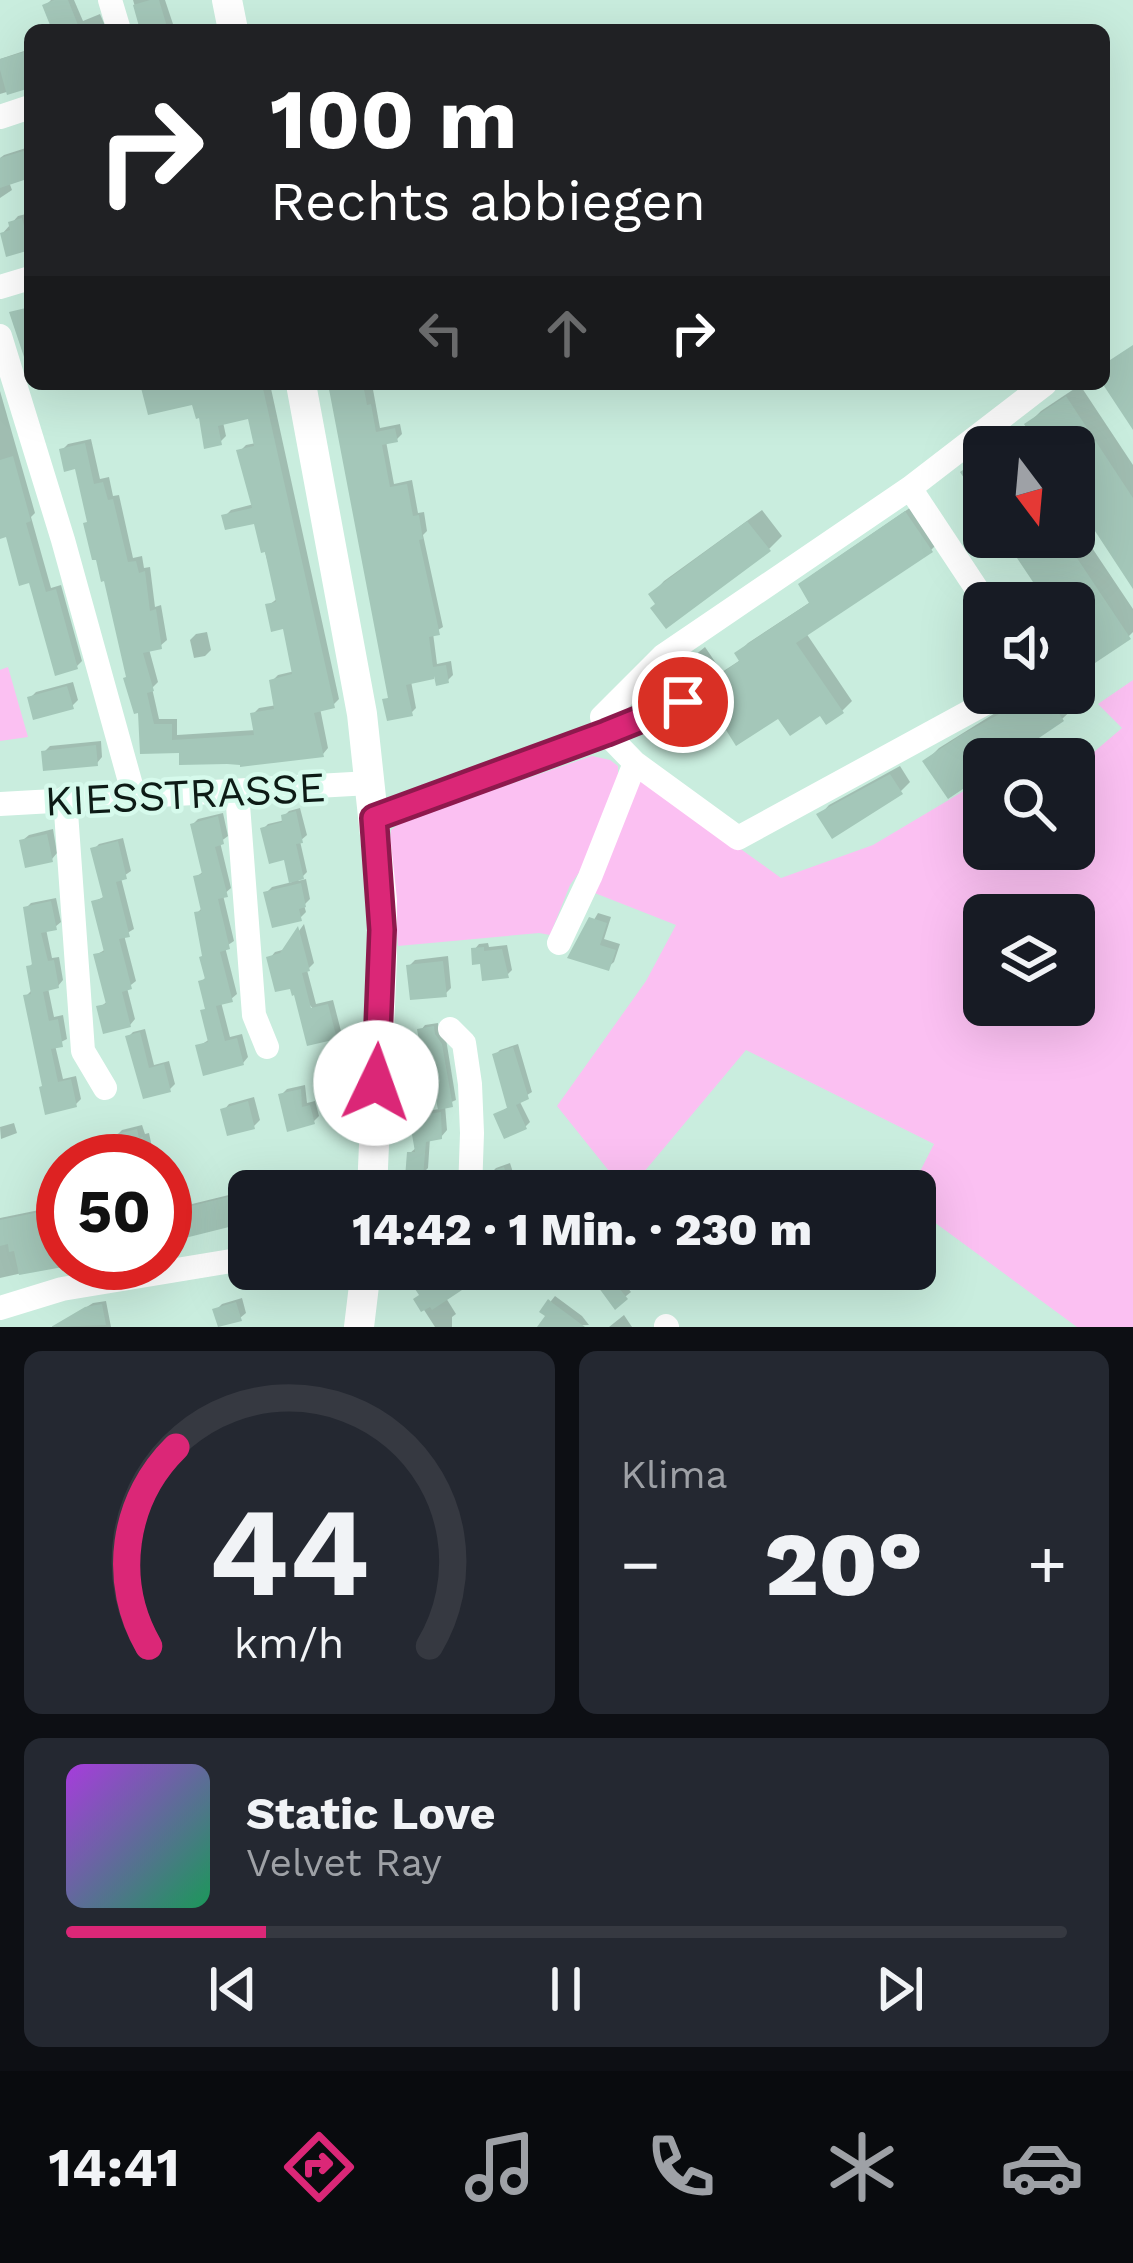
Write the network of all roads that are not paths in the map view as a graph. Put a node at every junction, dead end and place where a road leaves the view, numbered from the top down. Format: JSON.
{"nodes":[{"id":1,"x":0,"y":336,"type":"edge"},
{"id":2,"x":20,"y":369,"type":"edge"},
{"id":3,"x":25,"y":390,"type":"edge"},
{"id":4,"x":302,"y":390,"type":"edge"},
{"id":5,"x":1037,"y":390,"type":"edge"},
{"id":6,"x":910,"y":488,"type":"junction"},
{"id":7,"x":972,"y":582,"type":"edge"},
{"id":8,"x":683,"y":702,"type":"dead end"},
{"id":9,"x":965,"y":714,"type":"edge"},
{"id":10,"x":606,"y":733,"type":"junction"},
{"id":11,"x":635,"y":763,"type":"junction"},
{"id":12,"x":370,"y":783,"type":"junction"},
{"id":13,"x":237,"y":791,"type":"junction"},
{"id":14,"x":134,"y":796,"type":"junction"},
{"id":15,"x":65,"y":798,"type":"junction"},
{"id":16,"x":0,"y":804,"type":"edge"},
{"id":17,"x":374,"y":818,"type":"junction"},
{"id":18,"x":559,"y":943,"type":"dead end"},
{"id":19,"x":450,"y":1029,"type":"dead end"},
{"id":20,"x":267,"y":1048,"type":"dead end"},
{"id":21,"x":105,"y":1088,"type":"dead end"},
{"id":22,"x":372,"y":1170,"type":"edge"},
{"id":23,"x":471,"y":1170,"type":"edge"},
{"id":24,"x":228,"y":1261,"type":"edge"},
{"id":25,"x":363,"y":1290,"type":"edge"},
{"id":26,"x":7,"y":1314,"type":"edge"},
{"id":27,"x":359,"y":1327,"type":"edge"}],
"edges":[{"from":1,"to":2,"type":"street"},
{"from":3,"to":14,"type":"street"},
{"from":4,"to":12,"type":"main road"},
{"from":5,"to":6,"type":"street"},
{"from":6,"to":7,"type":"street"},
{"from":6,"to":10,"type":"street"},
{"from":8,"to":10,"type":"street"},
{"from":9,"to":11,"type":"street"},
{"from":10,"to":11,"type":"street"},
{"from":10,"to":17,"type":"street"},
{"from":11,"to":18,"type":"street"},
{"from":12,"to":13,"type":"street","name":"KIESSTRASSE"},
{"from":12,"to":17,"type":"main road"},
{"from":13,"to":14,"type":"street","name":"KIESSTRASSE"},
{"from":13,"to":20,"type":"street"},
{"from":14,"to":15,"type":"street","name":"KIESSTRASSE"},
{"from":15,"to":16,"type":"street","name":"KIESSTRASSE"},
{"from":15,"to":21,"type":"street"},
{"from":17,"to":22,"type":"main road"},
{"from":19,"to":23,"type":"street"},
{"from":24,"to":26,"type":"street"},
{"from":25,"to":27,"type":"main road"}]}
